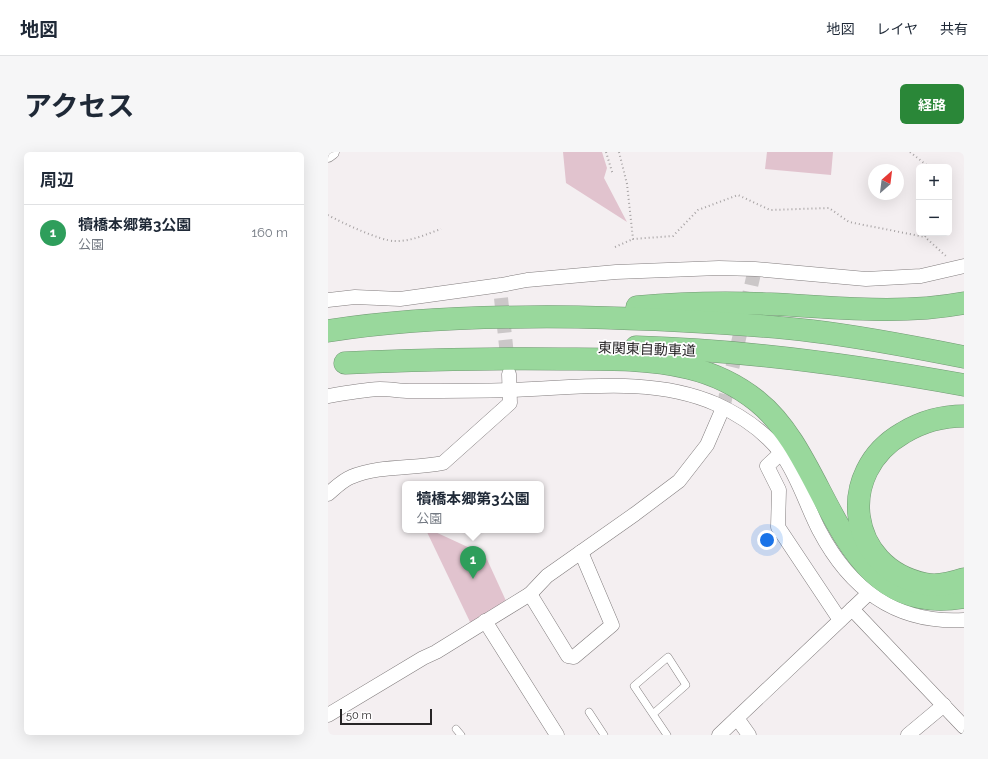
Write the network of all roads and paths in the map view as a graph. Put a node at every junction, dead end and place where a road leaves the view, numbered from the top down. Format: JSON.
{"nodes":[{"id":1,"x":332,"y":152,"type":"edge"},
{"id":2,"x":606,"y":152,"type":"edge"},
{"id":3,"x":619,"y":152,"type":"edge"},
{"id":4,"x":910,"y":152,"type":"edge"},
{"id":5,"x":328,"y":155,"type":"edge"},
{"id":6,"x":925,"y":164,"type":"edge"},
{"id":7,"x":613,"y":175,"type":"dead end"},
{"id":8,"x":328,"y":215,"type":"edge"},
{"id":9,"x":442,"y":229,"type":"dead end"},
{"id":10,"x":925,"y":237,"type":"joint"},
{"id":11,"x":633,"y":239,"type":"junction"},
{"id":12,"x":615,"y":247,"type":"dead end"},
{"id":13,"x":961,"y":267,"type":"edge"},
{"id":14,"x":328,"y":300,"type":"edge"},
{"id":15,"x":964,"y":303,"type":"edge"},
{"id":16,"x":530,"y":317,"type":"junction"},
{"id":17,"x":328,"y":331,"type":"edge"},
{"id":18,"x":964,"y":357,"type":"edge"},
{"id":19,"x":337,"y":365,"type":"edge"},
{"id":20,"x":509,"y":374,"type":"tunnel mouth"},
{"id":21,"x":964,"y":385,"type":"edge"},
{"id":22,"x":509,"y":390,"type":"junction"},
{"id":23,"x":328,"y":396,"type":"edge"},
{"id":24,"x":723,"y":408,"type":"junction"},
{"id":25,"x":964,"y":416,"type":"edge"},
{"id":26,"x":781,"y":454,"type":"junction"},
{"id":27,"x":328,"y":494,"type":"edge"},
{"id":28,"x":581,"y":552,"type":"junction"},
{"id":29,"x":964,"y":579,"type":"edge"},
{"id":30,"x":869,"y":593,"type":"junction"},
{"id":31,"x":530,"y":594,"type":"junction"},
{"id":32,"x":964,"y":597,"type":"edge"},
{"id":33,"x":852,"y":609,"type":"junction"},
{"id":34,"x":840,"y":620,"type":"junction"},
{"id":35,"x":964,"y":620,"type":"edge"},
{"id":36,"x":485,"y":621,"type":"junction"},
{"id":37,"x":944,"y":705,"type":"junction"},
{"id":38,"x":589,"y":712,"type":"dead end"},
{"id":39,"x":653,"y":714,"type":"junction"},
{"id":40,"x":328,"y":715,"type":"edge"},
{"id":41,"x":737,"y":718,"type":"junction"},
{"id":42,"x":964,"y":727,"type":"edge"},
{"id":43,"x":456,"y":729,"type":"dead end"},
{"id":44,"x":461,"y":735,"type":"edge"},
{"id":45,"x":557,"y":735,"type":"edge"},
{"id":46,"x":604,"y":735,"type":"edge"},
{"id":47,"x":667,"y":735,"type":"edge"},
{"id":48,"x":718,"y":735,"type":"edge"},
{"id":49,"x":749,"y":735,"type":"edge"},
{"id":50,"x":908,"y":735,"type":"edge"}],
"edges":[{"from":1,"to":5,"type":"street"},
{"from":2,"to":7,"type":"path"},
{"from":3,"to":11,"type":"path"},
{"from":4,"to":6,"type":"path"},
{"from":8,"to":9,"type":"path"},
{"from":10,"to":11,"type":"path"},
{"from":10,"to":13,"type":"path"},
{"from":11,"to":12,"type":"path"},
{"from":13,"to":14,"type":"street"},
{"from":15,"to":16,"type":"highway"},
{"from":16,"to":17,"type":"highway","name":"東関東自動車道"},
{"from":16,"to":18,"type":"highway","name":"東関東自動車道"},
{"from":19,"to":21,"type":"highway","name":"東関東自動車道"},
{"from":19,"to":32,"type":"highway"},
{"from":20,"to":22,"type":"street"},
{"from":22,"to":23,"type":"street"},
{"from":22,"to":24,"type":"street"},
{"from":22,"to":27,"type":"street"},
{"from":24,"to":26,"type":"street"},
{"from":24,"to":28,"type":"street"},
{"from":25,"to":29,"type":"highway"},
{"from":26,"to":30,"type":"street"},
{"from":26,"to":34,"type":"street"},
{"from":28,"to":31,"type":"street"},
{"from":28,"to":31,"type":"street"},
{"from":30,"to":33,"type":"street"},
{"from":30,"to":35,"type":"street"},
{"from":31,"to":36,"type":"street"},
{"from":33,"to":34,"type":"street"},
{"from":33,"to":37,"type":"street"},
{"from":34,"to":41,"type":"street"},
{"from":36,"to":40,"type":"street"},
{"from":36,"to":45,"type":"street"},
{"from":37,"to":42,"type":"street"},
{"from":37,"to":50,"type":"street"},
{"from":38,"to":46,"type":"lane"},
{"from":39,"to":39,"type":"lane"},
{"from":39,"to":47,"type":"lane"},
{"from":41,"to":48,"type":"street"},
{"from":41,"to":49,"type":"street"},
{"from":43,"to":44,"type":"lane"}]}
